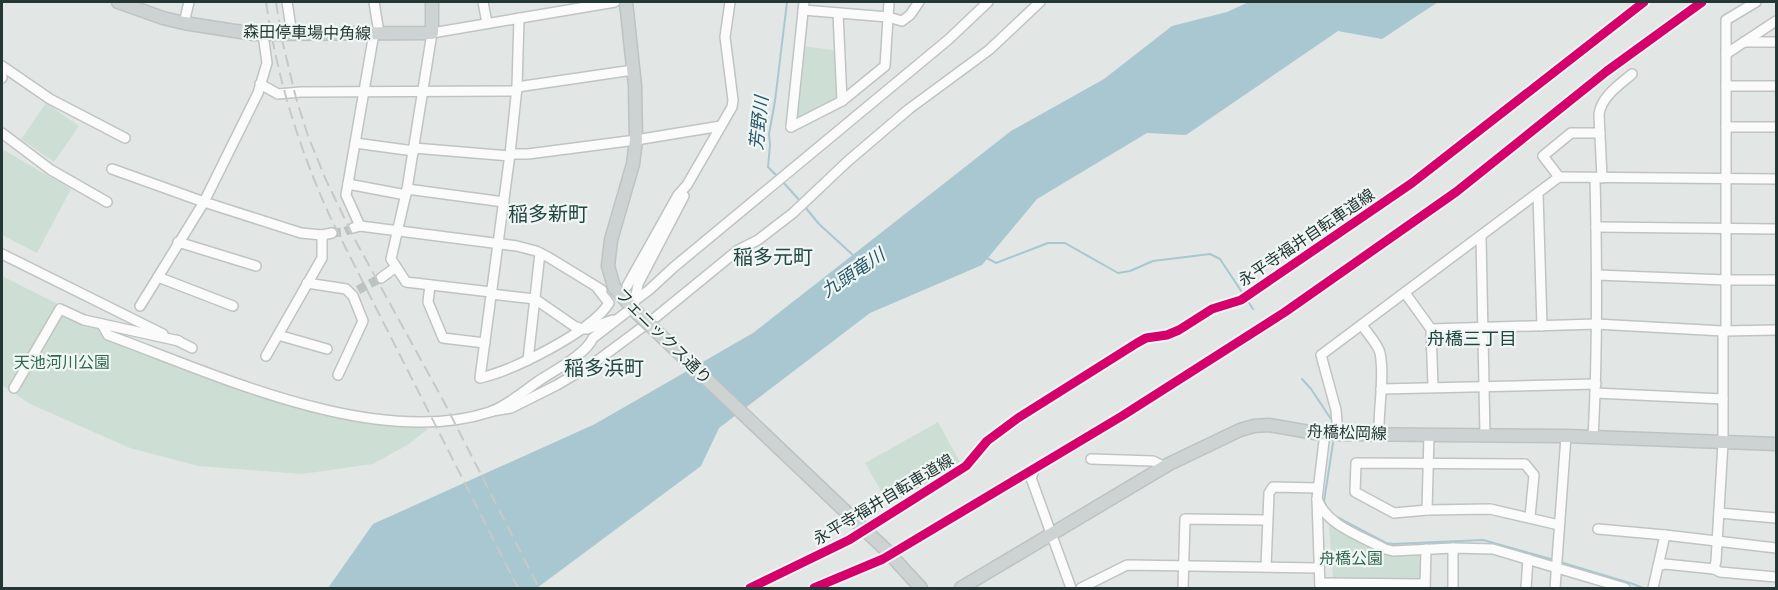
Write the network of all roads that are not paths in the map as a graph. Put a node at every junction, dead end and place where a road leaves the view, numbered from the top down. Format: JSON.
{"nodes":[{"id":1,"x":118,"y":2,"type":"edge"},
{"id":2,"x":189,"y":2,"type":"edge"},
{"id":3,"x":287,"y":2,"type":"edge"},
{"id":4,"x":374,"y":2,"type":"edge"},
{"id":5,"x":432,"y":2,"type":"edge"},
{"id":6,"x":483,"y":2,"type":"edge"},
{"id":7,"x":615,"y":2,"type":"edge"},
{"id":8,"x":626,"y":2,"type":"edge"},
{"id":9,"x":730,"y":2,"type":"edge"},
{"id":10,"x":889,"y":2,"type":"edge"},
{"id":11,"x":919,"y":2,"type":"edge"},
{"id":12,"x":988,"y":2,"type":"edge"},
{"id":13,"x":1040,"y":2,"type":"edge"},
{"id":14,"x":1702,"y":2,"type":"edge"},
{"id":15,"x":1756,"y":2,"type":"edge"},
{"id":16,"x":568,"y":6,"type":"edge"},
{"id":17,"x":803,"y":6,"type":"edge"},
{"id":18,"x":838,"y":14,"type":"junction"},
{"id":19,"x":888,"y":17,"type":"junction"},
{"id":20,"x":519,"y":18,"type":"junction"},
{"id":21,"x":1776,"y":21,"type":"edge"},
{"id":22,"x":184,"y":23,"type":"junction"},
{"id":23,"x":487,"y":23,"type":"junction"},
{"id":24,"x":376,"y":33,"type":"junction"},
{"id":25,"x":432,"y":33,"type":"junction"},
{"id":26,"x":263,"y":34,"type":"junction"},
{"id":27,"x":292,"y":34,"type":"junction"},
{"id":28,"x":1744,"y":42,"type":"junction"},
{"id":29,"x":1776,"y":42,"type":"edge"},
{"id":30,"x":1726,"y":54,"type":"junction"},
{"id":31,"x":2,"y":66,"type":"edge"},
{"id":32,"x":633,"y":70,"type":"junction"},
{"id":33,"x":1632,"y":74,"type":"dead end"},
{"id":34,"x":260,"y":84,"type":"junction"},
{"id":35,"x":1726,"y":86,"type":"junction"},
{"id":36,"x":1776,"y":86,"type":"edge"},
{"id":37,"x":517,"y":89,"type":"junction"},
{"id":38,"x":364,"y":92,"type":"junction"},
{"id":39,"x":423,"y":93,"type":"junction"},
{"id":40,"x":842,"y":101,"type":"junction"},
{"id":41,"x":721,"y":126,"type":"junction"},
{"id":42,"x":1726,"y":127,"type":"junction"},
{"id":43,"x":1776,"y":127,"type":"edge"},
{"id":44,"x":2,"y":133,"type":"edge"},
{"id":45,"x":1600,"y":133,"type":"junction"},
{"id":46,"x":125,"y":138,"type":"dead end"},
{"id":47,"x":636,"y":140,"type":"junction"},
{"id":48,"x":355,"y":143,"type":"junction"},
{"id":49,"x":414,"y":149,"type":"junction"},
{"id":50,"x":510,"y":155,"type":"junction"},
{"id":51,"x":112,"y":169,"type":"dead end"},
{"id":52,"x":1559,"y":177,"type":"junction"},
{"id":53,"x":1599,"y":178,"type":"junction"},
{"id":54,"x":1725,"y":179,"type":"junction"},
{"id":55,"x":1776,"y":179,"type":"edge"},
{"id":56,"x":348,"y":184,"type":"junction"},
{"id":57,"x":687,"y":185,"type":"junction"},
{"id":58,"x":407,"y":192,"type":"junction"},
{"id":59,"x":1538,"y":194,"type":"junction"},
{"id":60,"x":107,"y":202,"type":"dead end"},
{"id":61,"x":204,"y":202,"type":"junction"},
{"id":62,"x":504,"y":202,"type":"junction"},
{"id":63,"x":1596,"y":226,"type":"junction"},
{"id":64,"x":1726,"y":229,"type":"junction"},
{"id":65,"x":1776,"y":229,"type":"edge"},
{"id":66,"x":398,"y":231,"type":"junction"},
{"id":67,"x":332,"y":233,"type":"tunnel mouth"},
{"id":68,"x":321,"y":236,"type":"junction"},
{"id":69,"x":1480,"y":237,"type":"junction"},
{"id":70,"x":178,"y":242,"type":"junction"},
{"id":71,"x":497,"y":243,"type":"junction"},
{"id":72,"x":540,"y":253,"type":"junction"},
{"id":73,"x":2,"y":254,"type":"edge"},
{"id":74,"x":256,"y":266,"type":"dead end"},
{"id":75,"x":396,"y":267,"type":"junction"},
{"id":76,"x":1597,"y":274,"type":"junction"},
{"id":77,"x":158,"y":277,"type":"junction"},
{"id":78,"x":381,"y":278,"type":"tunnel mouth"},
{"id":79,"x":1726,"y":280,"type":"junction"},
{"id":80,"x":1776,"y":280,"type":"edge"},
{"id":81,"x":308,"y":283,"type":"junction"},
{"id":82,"x":430,"y":285,"type":"junction"},
{"id":83,"x":627,"y":286,"type":"dead end"},
{"id":84,"x":491,"y":293,"type":"junction"},
{"id":85,"x":1405,"y":293,"type":"junction"},
{"id":86,"x":535,"y":299,"type":"junction"},
{"id":87,"x":140,"y":306,"type":"dead end"},
{"id":88,"x":233,"y":306,"type":"dead end"},
{"id":89,"x":633,"y":306,"type":"junction"},
{"id":90,"x":621,"y":317,"type":"junction"},
{"id":91,"x":102,"y":324,"type":"junction"},
{"id":92,"x":1596,"y":324,"type":"junction"},
{"id":93,"x":1362,"y":325,"type":"junction"},
{"id":94,"x":1542,"y":326,"type":"junction"},
{"id":95,"x":1483,"y":328,"type":"junction"},
{"id":96,"x":582,"y":329,"type":"junction"},
{"id":97,"x":1431,"y":329,"type":"junction"},
{"id":98,"x":1776,"y":330,"type":"edge"},
{"id":99,"x":1725,"y":331,"type":"junction"},
{"id":100,"x":278,"y":335,"type":"junction"},
{"id":101,"x":179,"y":341,"type":"junction"},
{"id":102,"x":485,"y":343,"type":"junction"},
{"id":103,"x":192,"y":348,"type":"dead end"},
{"id":104,"x":327,"y":349,"type":"dead end"},
{"id":105,"x":266,"y":356,"type":"dead end"},
{"id":106,"x":528,"y":360,"type":"junction"},
{"id":107,"x":338,"y":375,"type":"dead end"},
{"id":108,"x":1485,"y":386,"type":"junction"},
{"id":109,"x":1433,"y":387,"type":"junction"},
{"id":110,"x":14,"y":388,"type":"dead end"},
{"id":111,"x":1595,"y":388,"type":"junction"},
{"id":112,"x":1381,"y":389,"type":"junction"},
{"id":113,"x":1723,"y":399,"type":"junction"},
{"id":114,"x":492,"y":411,"type":"junction"},
{"id":115,"x":1332,"y":434,"type":"junction"},
{"id":116,"x":1379,"y":434,"type":"junction"},
{"id":117,"x":1429,"y":435,"type":"junction"},
{"id":118,"x":1485,"y":435,"type":"junction"},
{"id":119,"x":1566,"y":436,"type":"junction"},
{"id":120,"x":1593,"y":437,"type":"junction"},
{"id":121,"x":1723,"y":443,"type":"junction"},
{"id":122,"x":1776,"y":444,"type":"edge"},
{"id":123,"x":1091,"y":459,"type":"dead end"},
{"id":124,"x":1428,"y":463,"type":"junction"},
{"id":125,"x":1165,"y":467,"type":"junction"},
{"id":126,"x":1035,"y":468,"type":"junction"},
{"id":127,"x":1318,"y":488,"type":"junction"},
{"id":128,"x":1317,"y":499,"type":"junction"},
{"id":129,"x":1427,"y":510,"type":"junction"},
{"id":130,"x":1719,"y":513,"type":"junction"},
{"id":131,"x":1530,"y":517,"type":"junction"},
{"id":132,"x":1776,"y":518,"type":"edge"},
{"id":133,"x":1267,"y":520,"type":"junction"},
{"id":134,"x":1560,"y":525,"type":"junction"},
{"id":135,"x":1598,"y":529,"type":"dead end"},
{"id":136,"x":1050,"y":535,"type":"junction"},
{"id":137,"x":1665,"y":535,"type":"junction"},
{"id":138,"x":1717,"y":541,"type":"junction"},
{"id":139,"x":1453,"y":548,"type":"junction"},
{"id":140,"x":1776,"y":548,"type":"edge"},
{"id":141,"x":1426,"y":549,"type":"junction"},
{"id":142,"x":889,"y":552,"type":"junction"},
{"id":143,"x":1528,"y":559,"type":"junction"},
{"id":144,"x":1183,"y":566,"type":"junction"},
{"id":145,"x":1658,"y":566,"type":"junction"},
{"id":146,"x":1266,"y":567,"type":"junction"},
{"id":147,"x":1319,"y":568,"type":"junction"},
{"id":148,"x":1556,"y":568,"type":"junction"},
{"id":149,"x":1714,"y":569,"type":"junction"},
{"id":150,"x":1776,"y":577,"type":"edge"},
{"id":151,"x":1320,"y":586,"type":"edge"},
{"id":152,"x":1425,"y":586,"type":"edge"},
{"id":153,"x":814,"y":588,"type":"edge"},
{"id":154,"x":921,"y":588,"type":"edge"},
{"id":155,"x":961,"y":588,"type":"edge"},
{"id":156,"x":1071,"y":588,"type":"edge"},
{"id":157,"x":1080,"y":588,"type":"edge"},
{"id":158,"x":1183,"y":588,"type":"edge"},
{"id":159,"x":1453,"y":588,"type":"edge"},
{"id":160,"x":1526,"y":588,"type":"edge"},
{"id":161,"x":1555,"y":588,"type":"edge"},
{"id":162,"x":1625,"y":588,"type":"edge"},
{"id":163,"x":1653,"y":588,"type":"edge"}],
"edges":[{"from":1,"to":22,"type":"main road","name":"森田停車場中角線"},
{"from":2,"to":22,"type":"street"},
{"from":3,"to":27,"type":"street"},
{"from":4,"to":24,"type":"street"},
{"from":5,"to":25,"type":"main road"},
{"from":6,"to":23,"type":"street"},
{"from":7,"to":16,"type":"street"},
{"from":8,"to":32,"type":"main road","name":"フェニックス通り"},
{"from":9,"to":41,"type":"street"},
{"from":10,"to":19,"type":"street"},
{"from":11,"to":19,"type":"street"},
{"from":12,"to":89,"type":"street"},
{"from":13,"to":114,"type":"street"},
{"from":14,"to":126,"type":"street"},
{"from":15,"to":30,"type":"street"},
{"from":16,"to":20,"type":"street"},
{"from":17,"to":18,"type":"street"},
{"from":17,"to":40,"type":"street"},
{"from":18,"to":19,"type":"street"},
{"from":18,"to":40,"type":"street"},
{"from":19,"to":40,"type":"street"},
{"from":20,"to":23,"type":"street"},
{"from":20,"to":37,"type":"street"},
{"from":21,"to":28,"type":"street"},
{"from":22,"to":26,"type":"main road","name":"森田停車場中角線"},
{"from":23,"to":25,"type":"street"},
{"from":24,"to":25,"type":"main road","name":"森田停車場中角線"},
{"from":24,"to":27,"type":"main road","name":"森田停車場中角線"},
{"from":24,"to":38,"type":"street"},
{"from":25,"to":39,"type":"street"},
{"from":26,"to":27,"type":"main road","name":"森田停車場中角線"},
{"from":26,"to":34,"type":"street"},
{"from":28,"to":29,"type":"street"},
{"from":28,"to":30,"type":"street"},
{"from":30,"to":35,"type":"street"},
{"from":31,"to":46,"type":"street"},
{"from":32,"to":37,"type":"street"},
{"from":32,"to":47,"type":"main road","name":"フェニックス通り"},
{"from":33,"to":45,"type":"street"},
{"from":34,"to":38,"type":"street"},
{"from":34,"to":61,"type":"street"},
{"from":35,"to":36,"type":"street"},
{"from":35,"to":42,"type":"street"},
{"from":37,"to":39,"type":"street"},
{"from":37,"to":50,"type":"street"},
{"from":38,"to":39,"type":"street"},
{"from":38,"to":48,"type":"street"},
{"from":39,"to":49,"type":"street"},
{"from":41,"to":47,"type":"street"},
{"from":41,"to":57,"type":"street"},
{"from":42,"to":43,"type":"street"},
{"from":42,"to":54,"type":"street"},
{"from":44,"to":60,"type":"street"},
{"from":45,"to":52,"type":"street"},
{"from":45,"to":53,"type":"street"},
{"from":47,"to":50,"type":"street"},
{"from":47,"to":89,"type":"main road","name":"フェニックス通り"},
{"from":48,"to":49,"type":"street"},
{"from":48,"to":56,"type":"street"},
{"from":49,"to":50,"type":"street"},
{"from":49,"to":58,"type":"street"},
{"from":50,"to":62,"type":"street"},
{"from":51,"to":61,"type":"street"},
{"from":52,"to":53,"type":"street"},
{"from":52,"to":59,"type":"street"},
{"from":53,"to":54,"type":"street"},
{"from":53,"to":63,"type":"street"},
{"from":54,"to":55,"type":"street"},
{"from":54,"to":64,"type":"street"},
{"from":56,"to":58,"type":"street"},
{"from":56,"to":66,"type":"street"},
{"from":57,"to":83,"type":"street"},
{"from":57,"to":89,"type":"street"},
{"from":58,"to":62,"type":"street"},
{"from":58,"to":66,"type":"street"},
{"from":59,"to":69,"type":"street"},
{"from":59,"to":94,"type":"street"},
{"from":61,"to":68,"type":"street"},
{"from":61,"to":70,"type":"street"},
{"from":62,"to":71,"type":"street"},
{"from":63,"to":64,"type":"street"},
{"from":63,"to":76,"type":"street"},
{"from":64,"to":65,"type":"street"},
{"from":64,"to":79,"type":"street"},
{"from":66,"to":71,"type":"street"},
{"from":66,"to":75,"type":"street"},
{"from":67,"to":68,"type":"street"},
{"from":68,"to":81,"type":"street"},
{"from":69,"to":85,"type":"street"},
{"from":69,"to":95,"type":"street"},
{"from":70,"to":74,"type":"street"},
{"from":70,"to":77,"type":"street"},
{"from":71,"to":72,"type":"street"},
{"from":71,"to":84,"type":"street"},
{"from":72,"to":86,"type":"street"},
{"from":72,"to":96,"type":"street"},
{"from":73,"to":101,"type":"street"},
{"from":75,"to":78,"type":"street"},
{"from":75,"to":82,"type":"street"},
{"from":76,"to":79,"type":"street"},
{"from":76,"to":92,"type":"street"},
{"from":77,"to":87,"type":"street"},
{"from":77,"to":88,"type":"street"},
{"from":79,"to":80,"type":"street"},
{"from":79,"to":99,"type":"street"},
{"from":81,"to":100,"type":"street"},
{"from":81,"to":107,"type":"street"},
{"from":82,"to":84,"type":"street"},
{"from":82,"to":102,"type":"street"},
{"from":84,"to":86,"type":"street"},
{"from":84,"to":102,"type":"street"},
{"from":85,"to":93,"type":"street"},
{"from":85,"to":97,"type":"street"},
{"from":86,"to":96,"type":"street"},
{"from":86,"to":106,"type":"street"},
{"from":89,"to":90,"type":"street"},
{"from":89,"to":142,"type":"main road","name":"フェニックス通り","bridge":true},
{"from":90,"to":96,"type":"street"},
{"from":90,"to":114,"type":"street"},
{"from":91,"to":101,"type":"street"},
{"from":91,"to":110,"type":"street"},
{"from":91,"to":114,"type":"street"},
{"from":92,"to":94,"type":"street"},
{"from":92,"to":99,"type":"street"},
{"from":92,"to":111,"type":"street"},
{"from":93,"to":112,"type":"street"},
{"from":93,"to":115,"type":"street"},
{"from":94,"to":95,"type":"street"},
{"from":95,"to":97,"type":"street"},
{"from":95,"to":108,"type":"street"},
{"from":96,"to":106,"type":"street"},
{"from":97,"to":109,"type":"street"},
{"from":98,"to":99,"type":"street"},
{"from":99,"to":113,"type":"street"},
{"from":100,"to":104,"type":"street"},
{"from":100,"to":105,"type":"street"},
{"from":101,"to":103,"type":"street"},
{"from":102,"to":106,"type":"street"},
{"from":108,"to":109,"type":"street"},
{"from":108,"to":111,"type":"street"},
{"from":108,"to":118,"type":"street"},
{"from":109,"to":112,"type":"street"},
{"from":111,"to":113,"type":"street"},
{"from":111,"to":120,"type":"street"},
{"from":112,"to":116,"type":"street"},
{"from":113,"to":121,"type":"street"},
{"from":115,"to":116,"type":"main road","name":"舟橋松岡線"},
{"from":115,"to":125,"type":"main road","name":"舟橋松岡線"},
{"from":115,"to":127,"type":"street"},
{"from":116,"to":117,"type":"main road","name":"舟橋松岡線"},
{"from":117,"to":118,"type":"main road","name":"舟橋松岡線"},
{"from":117,"to":124,"type":"street"},
{"from":118,"to":119,"type":"main road","name":"舟橋松岡線"},
{"from":119,"to":120,"type":"main road","name":"舟橋松岡線"},
{"from":119,"to":134,"type":"street"},
{"from":120,"to":121,"type":"main road","name":"舟橋松岡線"},
{"from":121,"to":122,"type":"main road","name":"舟橋松岡線"},
{"from":121,"to":130,"type":"street"},
{"from":123,"to":125,"type":"street"},
{"from":124,"to":129,"type":"street"},
{"from":124,"to":129,"type":"street"},
{"from":124,"to":131,"type":"street"},
{"from":125,"to":136,"type":"main road","name":"舟橋松岡線"},
{"from":126,"to":136,"type":"street"},
{"from":126,"to":142,"type":"street"},
{"from":127,"to":128,"type":"street"},
{"from":127,"to":133,"type":"street"},
{"from":128,"to":141,"type":"street"},
{"from":128,"to":147,"type":"street"},
{"from":129,"to":131,"type":"street"},
{"from":130,"to":132,"type":"street"},
{"from":130,"to":138,"type":"street"},
{"from":131,"to":134,"type":"street"},
{"from":133,"to":144,"type":"street"},
{"from":133,"to":146,"type":"street"},
{"from":134,"to":148,"type":"street"},
{"from":135,"to":137,"type":"street"},
{"from":136,"to":155,"type":"main road","name":"舟橋松岡線"},
{"from":136,"to":156,"type":"street"},
{"from":137,"to":138,"type":"street"},
{"from":137,"to":145,"type":"street"},
{"from":138,"to":140,"type":"street"},
{"from":138,"to":149,"type":"street"},
{"from":139,"to":141,"type":"street"},
{"from":139,"to":143,"type":"street"},
{"from":139,"to":159,"type":"street"},
{"from":141,"to":152,"type":"street"},
{"from":142,"to":153,"type":"street"},
{"from":142,"to":154,"type":"main road","name":"フェニックス通り"},
{"from":143,"to":148,"type":"street"},
{"from":143,"to":160,"type":"street"},
{"from":144,"to":146,"type":"street"},
{"from":144,"to":157,"type":"street"},
{"from":144,"to":158,"type":"street"},
{"from":145,"to":149,"type":"street"},
{"from":145,"to":163,"type":"street"},
{"from":146,"to":147,"type":"street"},
{"from":147,"to":151,"type":"street"},
{"from":148,"to":161,"type":"street"},
{"from":148,"to":162,"type":"street"},
{"from":149,"to":150,"type":"street"},
{"from":151,"to":152,"type":"street"}]}
